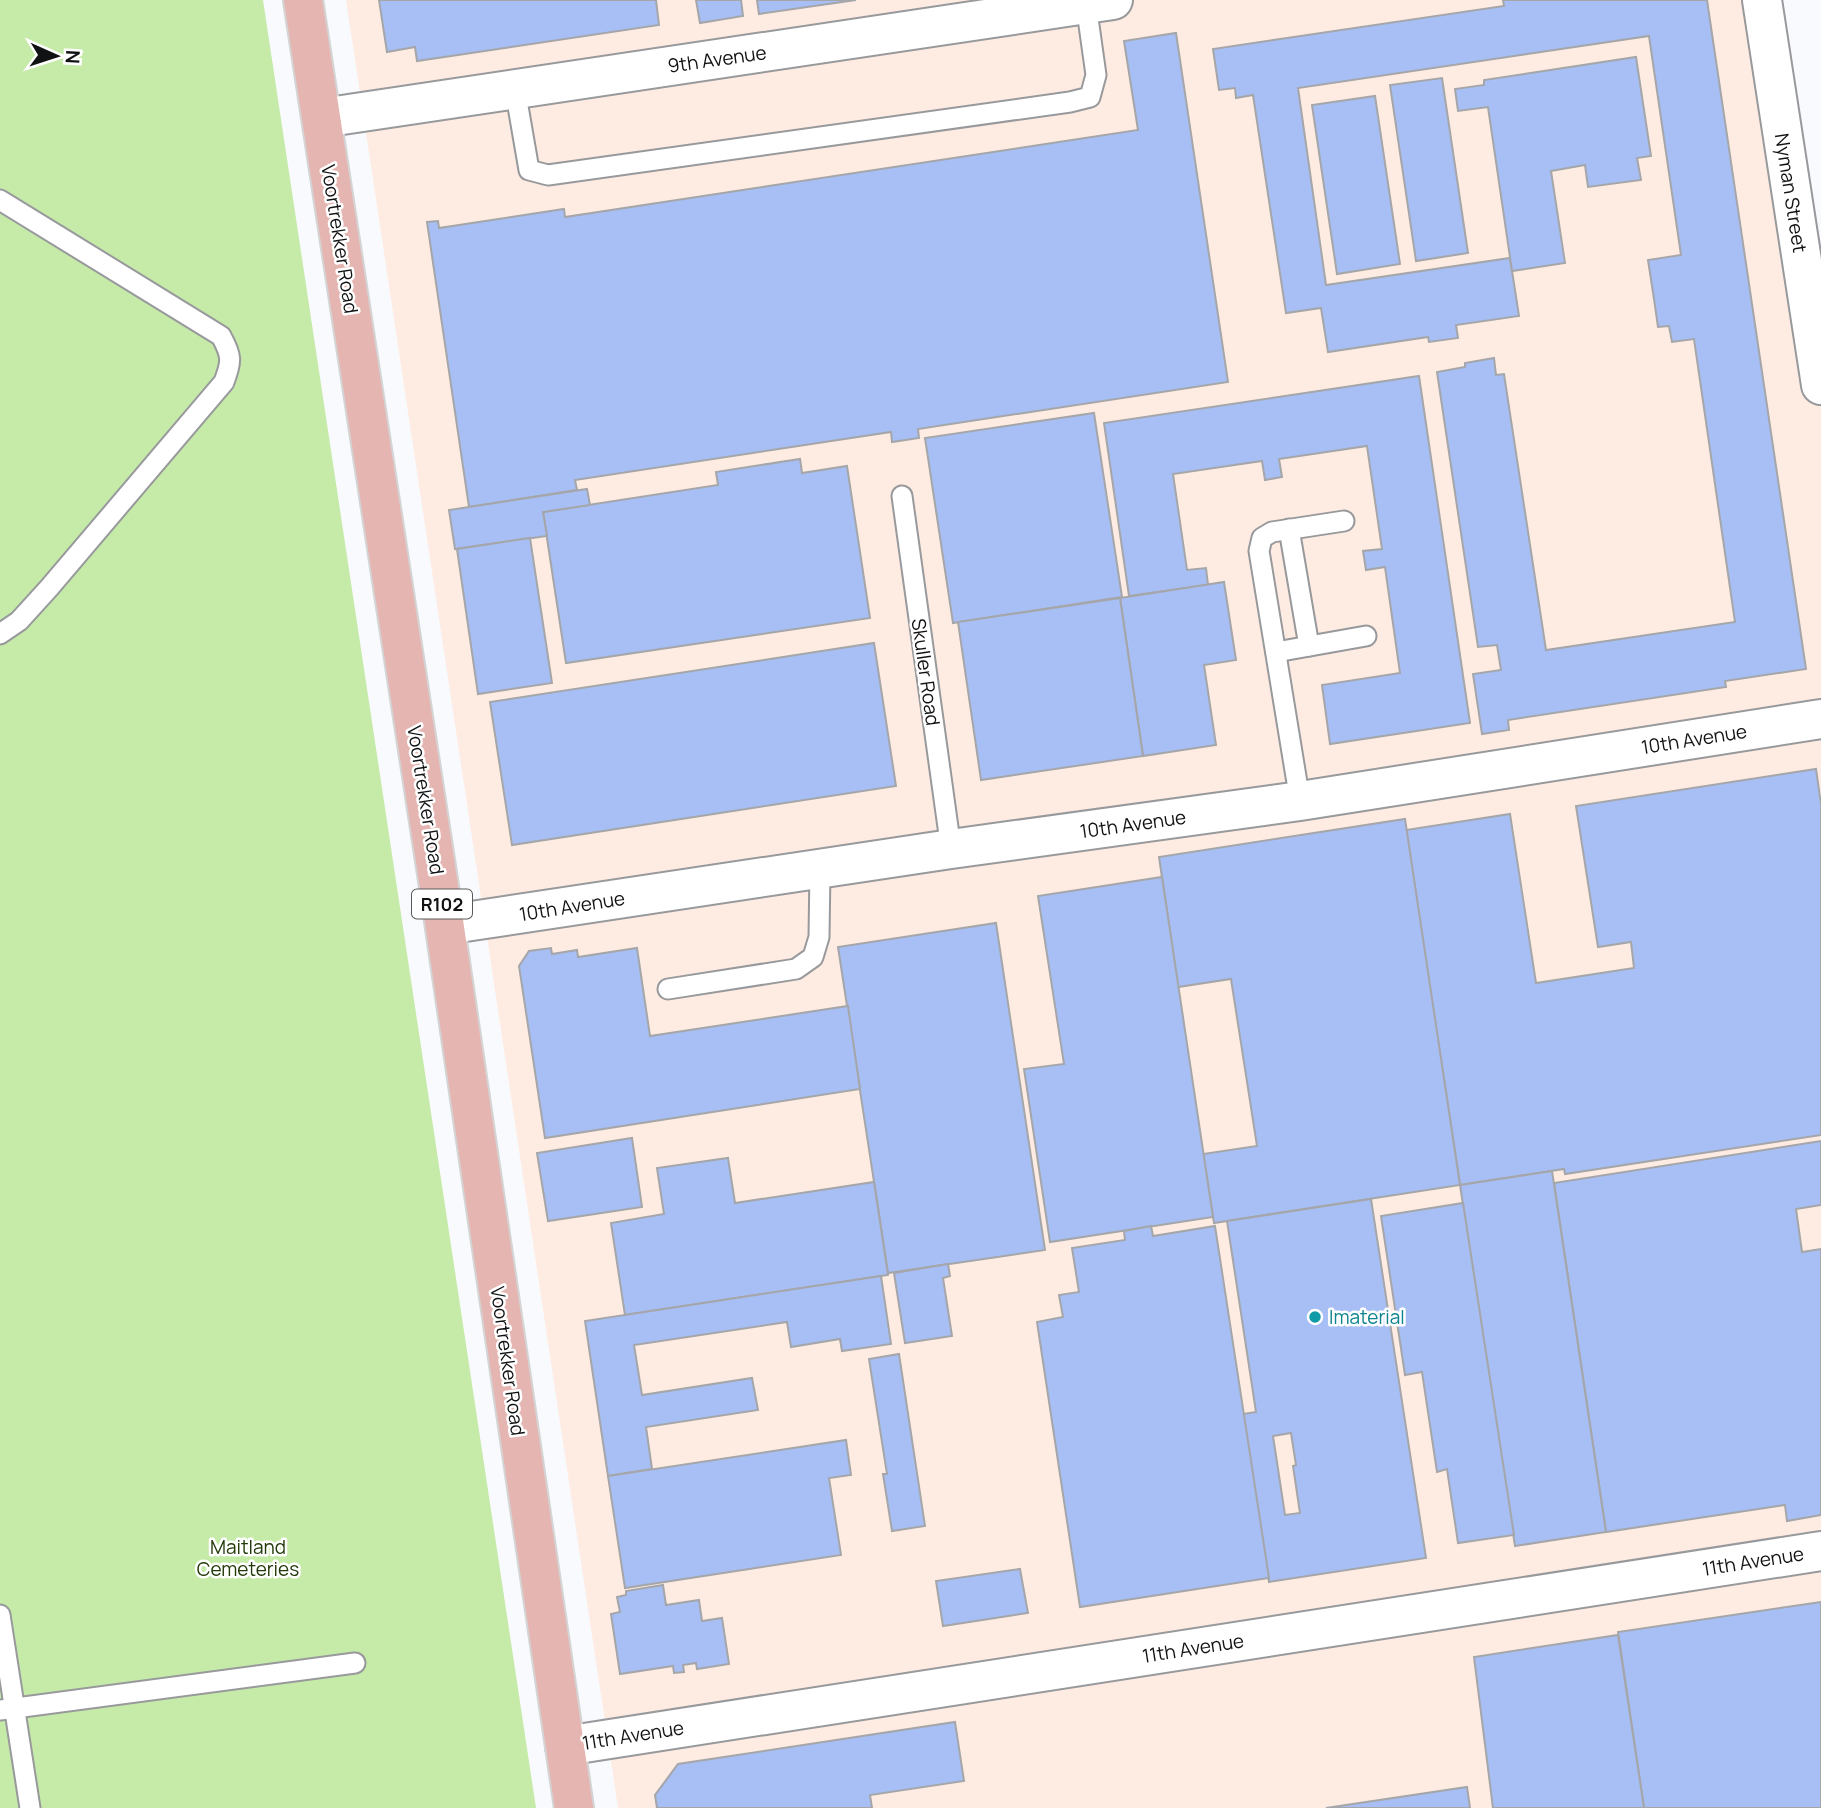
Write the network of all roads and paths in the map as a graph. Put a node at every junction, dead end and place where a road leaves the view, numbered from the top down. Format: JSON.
{"nodes":[{"id":1,"x":303,"y":0,"type":"edge"},
{"id":2,"x":1762,"y":0,"type":"edge"},
{"id":3,"x":1100,"y":2,"type":"edge"},
{"id":4,"x":515,"y":89,"type":"junction"},
{"id":5,"x":322,"y":118,"type":"junction"},
{"id":6,"x":0,"y":200,"type":"edge"},
{"id":7,"x":1821,"y":385,"type":"edge"},
{"id":8,"x":902,"y":496,"type":"dead end"},
{"id":9,"x":1344,"y":520,"type":"dead end"},
{"id":10,"x":1289,"y":529,"type":"junction"},
{"id":11,"x":0,"y":634,"type":"edge"},
{"id":12,"x":1366,"y":636,"type":"dead end"},
{"id":13,"x":1309,"y":646,"type":"junction"},
{"id":14,"x":1276,"y":652,"type":"junction"},
{"id":15,"x":1821,"y":719,"type":"edge"},
{"id":16,"x":1300,"y":801,"type":"junction"},
{"id":17,"x":951,"y":849,"type":"junction"},
{"id":18,"x":820,"y":869,"type":"junction"},
{"id":19,"x":445,"y":925,"type":"junction"},
{"id":20,"x":668,"y":989,"type":"dead end"},
{"id":21,"x":1821,"y":1551,"type":"edge"},
{"id":22,"x":0,"y":1615,"type":"edge"},
{"id":23,"x":355,"y":1663,"type":"dead end"},
{"id":24,"x":7,"y":1709,"type":"edge"},
{"id":25,"x":565,"y":1746,"type":"junction"},
{"id":26,"x":30,"y":1808,"type":"edge"},
{"id":27,"x":574,"y":1808,"type":"edge"}],
"edges":[{"from":1,"to":5,"type":"main road","name":"Voortrekker Road","number":"R102"},
{"from":2,"to":7,"type":"street","name":"Nyman Street"},
{"from":3,"to":4,"type":"street","name":"9th Avenue"},
{"from":3,"to":4,"type":"lane"},
{"from":4,"to":5,"type":"street","name":"9th Avenue"},
{"from":5,"to":19,"type":"main road","name":"Voortrekker Road","number":"R102"},
{"from":6,"to":11,"type":"lane"},
{"from":8,"to":17,"type":"lane","name":"Skuller Road"},
{"from":9,"to":10,"type":"lane"},
{"from":10,"to":13,"type":"lane"},
{"from":10,"to":14,"type":"lane"},
{"from":12,"to":13,"type":"lane"},
{"from":13,"to":14,"type":"lane"},
{"from":14,"to":16,"type":"lane"},
{"from":15,"to":16,"type":"street","name":"10th Avenue"},
{"from":16,"to":17,"type":"street","name":"10th Avenue"},
{"from":17,"to":18,"type":"street","name":"10th Avenue"},
{"from":18,"to":19,"type":"street","name":"10th Avenue"},
{"from":18,"to":20,"type":"lane"},
{"from":19,"to":25,"type":"main road","name":"Voortrekker Road","number":"R102"},
{"from":21,"to":25,"type":"street","name":"11th Avenue"},
{"from":22,"to":24,"type":"lane"},
{"from":23,"to":24,"type":"lane"},
{"from":24,"to":26,"type":"lane"},
{"from":25,"to":27,"type":"main road","name":"Voortrekker Road","number":"R102"}]}
